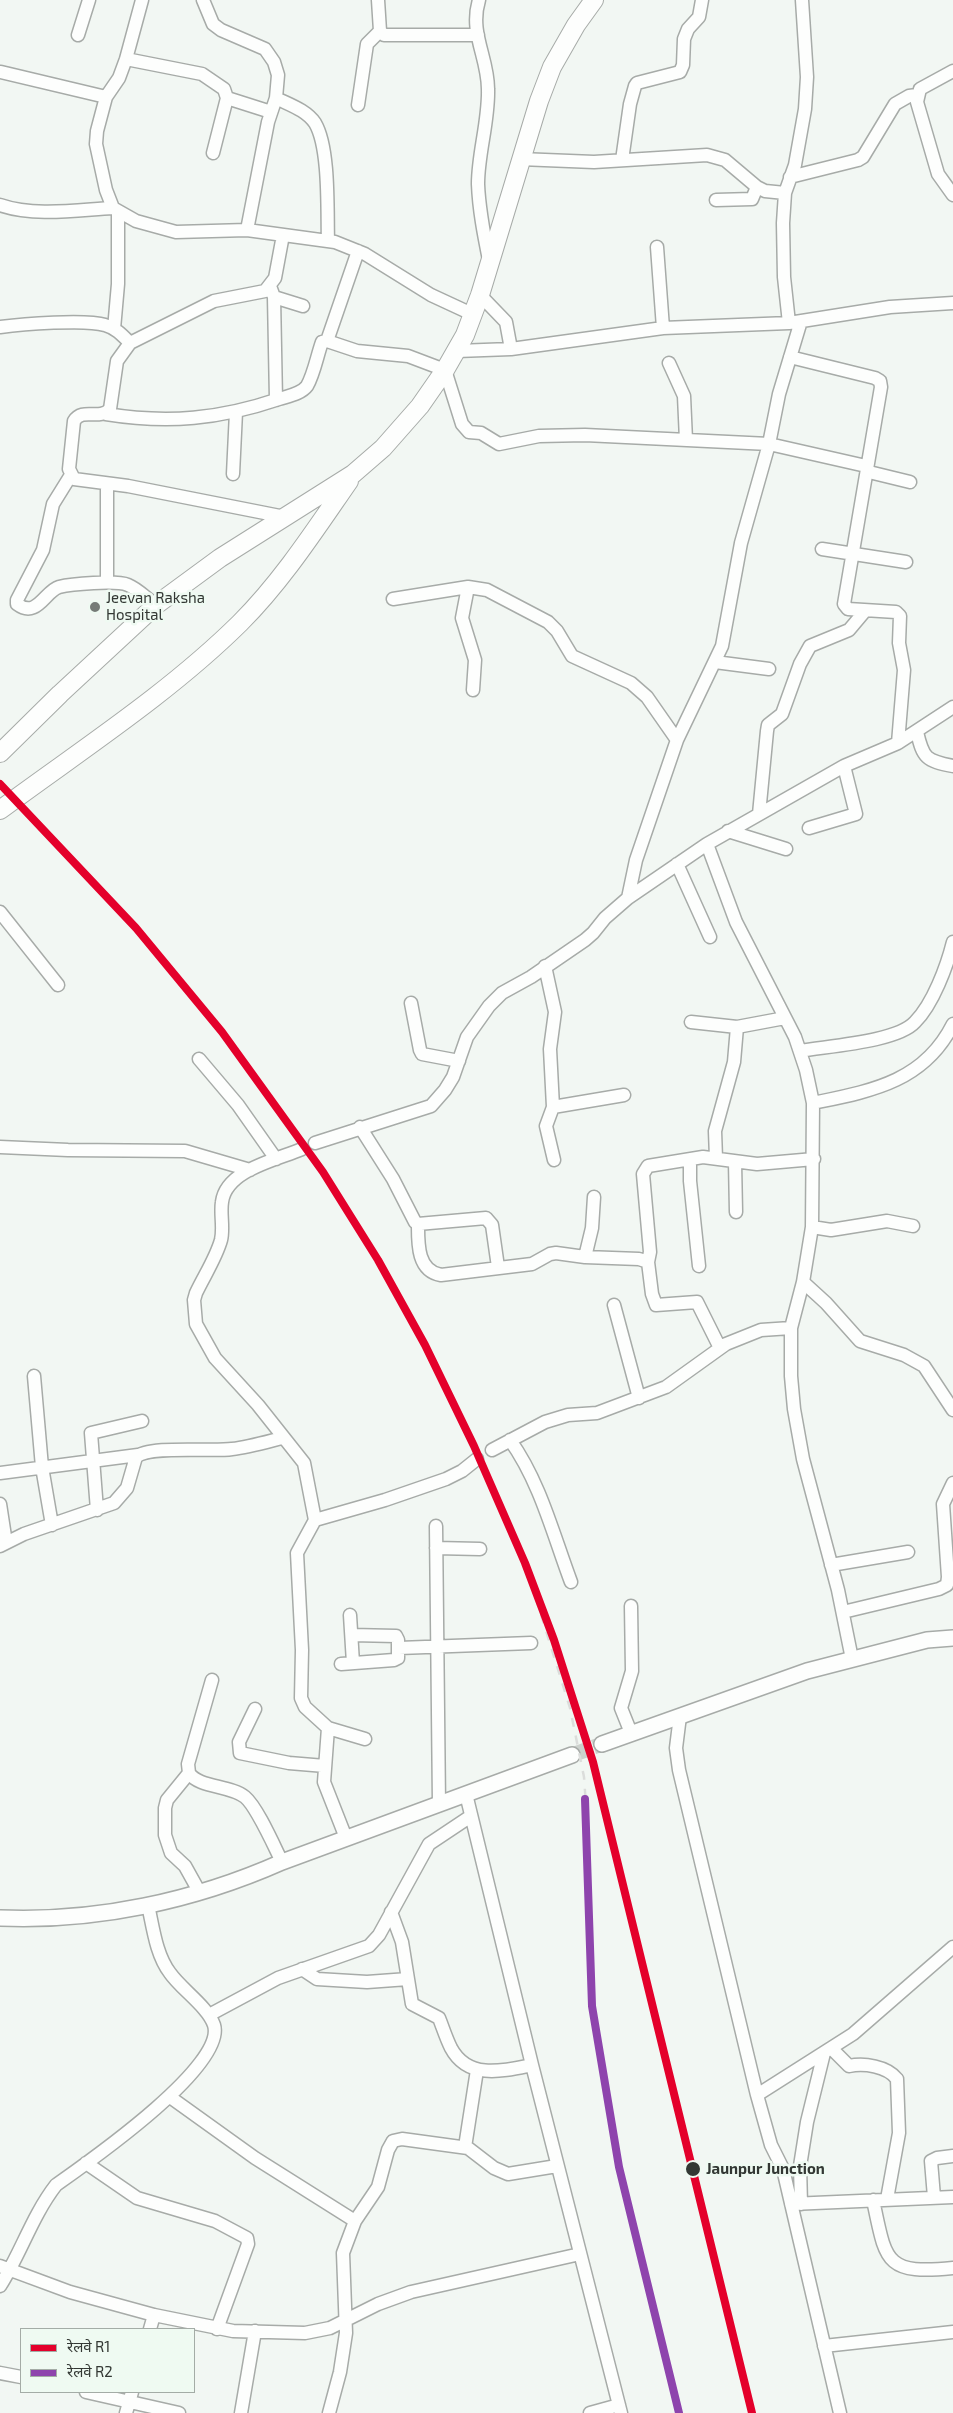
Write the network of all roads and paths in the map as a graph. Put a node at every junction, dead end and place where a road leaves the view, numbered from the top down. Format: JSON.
{"nodes":[{"id":1,"x":88,"y":0,"type":"edge"},
{"id":2,"x":142,"y":0,"type":"edge"},
{"id":3,"x":203,"y":0,"type":"edge"},
{"id":4,"x":378,"y":0,"type":"edge"},
{"id":5,"x":478,"y":0,"type":"edge"},
{"id":6,"x":594,"y":0,"type":"edge"},
{"id":7,"x":702,"y":0,"type":"edge"},
{"id":8,"x":802,"y":0,"type":"edge"},
{"id":9,"x":380,"y":31,"type":"junction"},
{"id":10,"x":78,"y":35,"type":"dead end"},
{"id":11,"x":478,"y":35,"type":"junction"},
{"id":12,"x":126,"y":59,"type":"junction"},
{"id":13,"x":953,"y":71,"type":"edge"},
{"id":14,"x":1,"y":72,"type":"edge"},
{"id":15,"x":917,"y":95,"type":"junction"},
{"id":16,"x":106,"y":97,"type":"junction"},
{"id":17,"x":226,"y":98,"type":"junction"},
{"id":18,"x":276,"y":98,"type":"junction"},
{"id":19,"x":358,"y":105,"type":"dead end"},
{"id":20,"x":271,"y":112,"type":"junction"},
{"id":21,"x":213,"y":153,"type":"dead end"},
{"id":22,"x":520,"y":159,"type":"junction"},
{"id":23,"x":622,"y":160,"type":"junction"},
{"id":24,"x":790,"y":177,"type":"junction"},
{"id":25,"x":757,"y":187,"type":"junction"},
{"id":26,"x":785,"y":192,"type":"junction"},
{"id":27,"x":953,"y":195,"type":"edge"},
{"id":28,"x":716,"y":200,"type":"dead end"},
{"id":29,"x":0,"y":205,"type":"edge"},
{"id":30,"x":116,"y":210,"type":"junction"},
{"id":31,"x":247,"y":230,"type":"junction"},
{"id":32,"x":283,"y":235,"type":"junction"},
{"id":33,"x":328,"y":242,"type":"junction"},
{"id":34,"x":657,"y":247,"type":"dead end"},
{"id":35,"x":358,"y":252,"type":"junction"},
{"id":36,"x":490,"y":262,"type":"junction"},
{"id":37,"x":272,"y":292,"type":"junction"},
{"id":38,"x":480,"y":295,"type":"junction"},
{"id":39,"x":953,"y":303,"type":"edge"},
{"id":40,"x":303,"y":306,"type":"dead end"},
{"id":41,"x":472,"y":314,"type":"junction"},
{"id":42,"x":795,"y":322,"type":"junction"},
{"id":43,"x":0,"y":327,"type":"edge"},
{"id":44,"x":664,"y":328,"type":"junction"},
{"id":45,"x":114,"y":329,"type":"junction"},
{"id":46,"x":327,"y":341,"type":"junction"},
{"id":47,"x":130,"y":343,"type":"junction"},
{"id":48,"x":512,"y":349,"type":"junction"},
{"id":49,"x":457,"y":351,"type":"junction"},
{"id":50,"x":790,"y":357,"type":"junction"},
{"id":51,"x":669,"y":362,"type":"dead end"},
{"id":52,"x":446,"y":370,"type":"junction"},
{"id":53,"x":276,"y":400,"type":"junction"},
{"id":54,"x":236,"y":412,"type":"junction"},
{"id":55,"x":106,"y":414,"type":"junction"},
{"id":56,"x":686,"y":440,"type":"junction"},
{"id":57,"x":769,"y":444,"type":"junction"},
{"id":58,"x":866,"y":466,"type":"junction"},
{"id":59,"x":71,"y":474,"type":"junction"},
{"id":60,"x":233,"y":474,"type":"dead end"},
{"id":61,"x":353,"y":474,"type":"junction"},
{"id":62,"x":910,"y":482,"type":"dead end"},
{"id":63,"x":107,"y":484,"type":"junction"},
{"id":64,"x":285,"y":517,"type":"junction"},
{"id":65,"x":822,"y":549,"type":"dead end"},
{"id":66,"x":852,"y":554,"type":"junction"},
{"id":67,"x":906,"y":562,"type":"dead end"},
{"id":68,"x":108,"y":582,"type":"junction"},
{"id":69,"x":468,"y":587,"type":"junction"},
{"id":70,"x":393,"y":599,"type":"dead end"},
{"id":71,"x":156,"y":606,"type":"junction"},
{"id":72,"x":865,"y":611,"type":"junction"},
{"id":73,"x":716,"y":662,"type":"junction"},
{"id":74,"x":769,"y":669,"type":"dead end"},
{"id":75,"x":473,"y":690,"type":"dead end"},
{"id":76,"x":953,"y":707,"type":"edge"},
{"id":77,"x":917,"y":732,"type":"junction"},
{"id":78,"x":677,"y":740,"type":"junction"},
{"id":79,"x":898,"y":743,"type":"junction"},
{"id":80,"x":0,"y":753,"type":"edge"},
{"id":81,"x":844,"y":766,"type":"junction"},
{"id":82,"x":953,"y":766,"type":"edge"},
{"id":83,"x":0,"y":810,"type":"edge"},
{"id":84,"x":759,"y":814,"type":"junction"},
{"id":85,"x":809,"y":828,"type":"dead end"},
{"id":86,"x":728,"y":831,"type":"junction"},
{"id":87,"x":707,"y":844,"type":"junction"},
{"id":88,"x":786,"y":848,"type":"dead end"},
{"id":89,"x":677,"y":864,"type":"junction"},
{"id":90,"x":628,"y":898,"type":"junction"},
{"id":91,"x":0,"y":912,"type":"edge"},
{"id":92,"x":710,"y":937,"type":"dead end"},
{"id":93,"x":953,"y":942,"type":"edge"},
{"id":94,"x":545,"y":966,"type":"junction"},
{"id":95,"x":58,"y":985,"type":"dead end"},
{"id":96,"x":411,"y":1003,"type":"dead end"},
{"id":97,"x":786,"y":1018,"type":"junction"},
{"id":98,"x":691,"y":1022,"type":"dead end"},
{"id":99,"x":953,"y":1024,"type":"edge"},
{"id":100,"x":737,"y":1027,"type":"junction"},
{"id":101,"x":800,"y":1051,"type":"junction"},
{"id":102,"x":199,"y":1059,"type":"dead end"},
{"id":103,"x":459,"y":1061,"type":"junction"},
{"id":104,"x":624,"y":1095,"type":"dead end"},
{"id":105,"x":813,"y":1103,"type":"junction"},
{"id":106,"x":553,"y":1107,"type":"junction"},
{"id":107,"x":360,"y":1127,"type":"junction"},
{"id":108,"x":315,"y":1143,"type":"dead end"},
{"id":109,"x":0,"y":1147,"type":"edge"},
{"id":110,"x":302,"y":1150,"type":"dead end"},
{"id":111,"x":716,"y":1158,"type":"junction"},
{"id":112,"x":814,"y":1159,"type":"junction"},
{"id":113,"x":276,"y":1160,"type":"junction"},
{"id":114,"x":554,"y":1160,"type":"dead end"},
{"id":115,"x":690,"y":1160,"type":"junction"},
{"id":116,"x":735,"y":1162,"type":"junction"},
{"id":117,"x":250,"y":1170,"type":"junction"},
{"id":118,"x":594,"y":1197,"type":"dead end"},
{"id":119,"x":736,"y":1212,"type":"dead end"},
{"id":120,"x":418,"y":1224,"type":"junction"},
{"id":121,"x":913,"y":1226,"type":"dead end"},
{"id":122,"x":812,"y":1227,"type":"junction"},
{"id":123,"x":585,"y":1257,"type":"junction"},
{"id":124,"x":648,"y":1262,"type":"junction"},
{"id":125,"x":700,"y":1266,"type":"dead end"},
{"id":126,"x":498,"y":1267,"type":"junction"},
{"id":127,"x":803,"y":1282,"type":"junction"},
{"id":128,"x":614,"y":1305,"type":"dead end"},
{"id":129,"x":791,"y":1328,"type":"junction"},
{"id":130,"x":720,"y":1348,"type":"junction"},
{"id":131,"x":34,"y":1376,"type":"dead end"},
{"id":132,"x":638,"y":1398,"type":"junction"},
{"id":133,"x":953,"y":1410,"type":"edge"},
{"id":134,"x":142,"y":1421,"type":"dead end"},
{"id":135,"x":282,"y":1438,"type":"junction"},
{"id":136,"x":510,"y":1440,"type":"junction"},
{"id":137,"x":492,"y":1450,"type":"dead end"},
{"id":138,"x":138,"y":1455,"type":"junction"},
{"id":139,"x":476,"y":1459,"type":"dead end"},
{"id":140,"x":92,"y":1461,"type":"junction"},
{"id":141,"x":42,"y":1467,"type":"junction"},
{"id":142,"x":0,"y":1472,"type":"edge"},
{"id":143,"x":953,"y":1483,"type":"edge"},
{"id":144,"x":0,"y":1504,"type":"edge"},
{"id":145,"x":97,"y":1510,"type":"junction"},
{"id":146,"x":315,"y":1520,"type":"junction"},
{"id":147,"x":52,"y":1525,"type":"junction"},
{"id":148,"x":436,"y":1526,"type":"dead end"},
{"id":149,"x":3,"y":1545,"type":"edge"},
{"id":150,"x":436,"y":1548,"type":"junction"},
{"id":151,"x":480,"y":1549,"type":"dead end"},
{"id":152,"x":908,"y":1552,"type":"dead end"},
{"id":153,"x":831,"y":1565,"type":"junction"},
{"id":154,"x":571,"y":1582,"type":"dead end"},
{"id":155,"x":631,"y":1606,"type":"dead end"},
{"id":156,"x":843,"y":1612,"type":"junction"},
{"id":157,"x":350,"y":1615,"type":"dead end"},
{"id":158,"x":352,"y":1636,"type":"junction"},
{"id":159,"x":953,"y":1638,"type":"edge"},
{"id":160,"x":531,"y":1643,"type":"dead end"},
{"id":161,"x":438,"y":1646,"type":"junction"},
{"id":162,"x":399,"y":1648,"type":"junction"},
{"id":163,"x":852,"y":1660,"type":"junction"},
{"id":164,"x":212,"y":1680,"type":"dead end"},
{"id":165,"x":255,"y":1709,"type":"dead end"},
{"id":166,"x":680,"y":1716,"type":"junction"},
{"id":167,"x":328,"y":1728,"type":"junction"},
{"id":168,"x":631,"y":1734,"type":"junction"},
{"id":169,"x":365,"y":1739,"type":"dead end"},
{"id":170,"x":602,"y":1744,"type":"tunnel mouth"},
{"id":171,"x":572,"y":1755,"type":"tunnel mouth"},
{"id":172,"x":324,"y":1766,"type":"junction"},
{"id":173,"x":189,"y":1773,"type":"junction"},
{"id":174,"x":466,"y":1794,"type":"junction"},
{"id":175,"x":440,"y":1804,"type":"junction"},
{"id":176,"x":471,"y":1816,"type":"junction"},
{"id":177,"x":346,"y":1838,"type":"junction"},
{"id":178,"x":282,"y":1862,"type":"junction"},
{"id":179,"x":200,"y":1893,"type":"junction"},
{"id":180,"x":148,"y":1905,"type":"junction"},
{"id":181,"x":391,"y":1912,"type":"junction"},
{"id":182,"x":0,"y":1918,"type":"edge"},
{"id":183,"x":953,"y":1947,"type":"edge"},
{"id":184,"x":302,"y":1969,"type":"junction"},
{"id":185,"x":408,"y":1980,"type":"junction"},
{"id":186,"x":209,"y":2016,"type":"junction"},
{"id":187,"x":827,"y":2051,"type":"junction"},
{"id":188,"x":532,"y":2065,"type":"junction"},
{"id":189,"x":477,"y":2070,"type":"junction"},
{"id":190,"x":757,"y":2095,"type":"junction"},
{"id":191,"x":170,"y":2097,"type":"junction"},
{"id":192,"x":465,"y":2147,"type":"junction"},
{"id":193,"x":953,"y":2156,"type":"edge"},
{"id":194,"x":86,"y":2163,"type":"junction"},
{"id":195,"x":558,"y":2166,"type":"junction"},
{"id":196,"x":934,"y":2197,"type":"junction"},
{"id":197,"x":953,"y":2197,"type":"edge"},
{"id":198,"x":887,"y":2199,"type":"junction"},
{"id":199,"x":873,"y":2200,"type":"junction"},
{"id":200,"x":796,"y":2204,"type":"junction"},
{"id":201,"x":356,"y":2221,"type":"junction"},
{"id":202,"x":580,"y":2254,"type":"junction"},
{"id":203,"x":5,"y":2268,"type":"edge"},
{"id":204,"x":953,"y":2268,"type":"edge"},
{"id":205,"x":0,"y":2286,"type":"edge"},
{"id":206,"x":154,"y":2315,"type":"junction"},
{"id":207,"x":346,"y":2319,"type":"junction"},
{"id":208,"x":150,"y":2328,"type":"edge"},
{"id":209,"x":217,"y":2329,"type":"junction"},
{"id":210,"x":255,"y":2332,"type":"junction"},
{"id":211,"x":953,"y":2332,"type":"edge"},
{"id":212,"x":824,"y":2346,"type":"junction"},
{"id":213,"x":0,"y":2373,"type":"edge"},
{"id":214,"x":20,"y":2377,"type":"edge"},
{"id":215,"x":90,"y":2393,"type":"edge"},
{"id":216,"x":129,"y":2402,"type":"edge"},
{"id":217,"x":620,"y":2409,"type":"edge"},
{"id":218,"x":179,"y":2413,"type":"edge"},
{"id":219,"x":241,"y":2413,"type":"edge"},
{"id":220,"x":329,"y":2413,"type":"edge"},
{"id":221,"x":590,"y":2413,"type":"edge"},
{"id":222,"x":840,"y":2413,"type":"edge"}],
"edges":[{"from":1,"to":10,"type":"street"},
{"from":2,"to":12,"type":"street"},
{"from":3,"to":18,"type":"street"},
{"from":4,"to":9,"type":"street"},
{"from":5,"to":11,"type":"street"},
{"from":6,"to":22,"type":"highway"},
{"from":7,"to":23,"type":"street"},
{"from":8,"to":24,"type":"street"},
{"from":9,"to":11,"type":"street"},
{"from":9,"to":19,"type":"street"},
{"from":11,"to":36,"type":"street"},
{"from":12,"to":16,"type":"street"},
{"from":12,"to":17,"type":"street"},
{"from":13,"to":15,"type":"street"},
{"from":14,"to":16,"type":"street"},
{"from":15,"to":24,"type":"street"},
{"from":15,"to":27,"type":"street"},
{"from":16,"to":30,"type":"street"},
{"from":17,"to":20,"type":"street"},
{"from":17,"to":21,"type":"street"},
{"from":18,"to":20,"type":"street"},
{"from":18,"to":33,"type":"street"},
{"from":20,"to":31,"type":"street"},
{"from":22,"to":23,"type":"street"},
{"from":22,"to":36,"type":"highway"},
{"from":23,"to":25,"type":"street"},
{"from":24,"to":26,"type":"street"},
{"from":25,"to":26,"type":"street"},
{"from":25,"to":28,"type":"street"},
{"from":26,"to":42,"type":"street"},
{"from":29,"to":30,"type":"street"},
{"from":30,"to":31,"type":"street"},
{"from":30,"to":45,"type":"street"},
{"from":31,"to":32,"type":"street"},
{"from":32,"to":33,"type":"street"},
{"from":32,"to":37,"type":"street"},
{"from":33,"to":35,"type":"street"},
{"from":34,"to":44,"type":"street"},
{"from":35,"to":41,"type":"street"},
{"from":35,"to":46,"type":"street"},
{"from":36,"to":38,"type":"highway"},
{"from":37,"to":40,"type":"street"},
{"from":37,"to":47,"type":"street"},
{"from":37,"to":53,"type":"street"},
{"from":38,"to":41,"type":"highway"},
{"from":38,"to":48,"type":"street"},
{"from":39,"to":42,"type":"street"},
{"from":41,"to":49,"type":"highway"},
{"from":42,"to":44,"type":"street"},
{"from":42,"to":50,"type":"street"},
{"from":43,"to":45,"type":"street"},
{"from":44,"to":48,"type":"street"},
{"from":45,"to":47,"type":"street"},
{"from":46,"to":52,"type":"street"},
{"from":46,"to":53,"type":"street"},
{"from":47,"to":55,"type":"street"},
{"from":48,"to":49,"type":"street"},
{"from":49,"to":52,"type":"highway"},
{"from":50,"to":57,"type":"street"},
{"from":50,"to":58,"type":"street"},
{"from":51,"to":56,"type":"street"},
{"from":52,"to":56,"type":"street"},
{"from":52,"to":61,"type":"highway"},
{"from":53,"to":54,"type":"street"},
{"from":54,"to":55,"type":"street"},
{"from":54,"to":60,"type":"street"},
{"from":55,"to":59,"type":"street"},
{"from":56,"to":57,"type":"street"},
{"from":57,"to":58,"type":"street"},
{"from":57,"to":73,"type":"street"},
{"from":58,"to":62,"type":"street"},
{"from":58,"to":66,"type":"street"},
{"from":59,"to":63,"type":"street"},
{"from":59,"to":68,"type":"street"},
{"from":61,"to":64,"type":"highway"},
{"from":61,"to":83,"type":"highway"},
{"from":63,"to":64,"type":"street"},
{"from":63,"to":68,"type":"street"},
{"from":64,"to":71,"type":"highway"},
{"from":65,"to":66,"type":"street"},
{"from":66,"to":67,"type":"street"},
{"from":66,"to":72,"type":"street"},
{"from":68,"to":71,"type":"street"},
{"from":69,"to":70,"type":"street"},
{"from":69,"to":75,"type":"street"},
{"from":69,"to":78,"type":"street"},
{"from":71,"to":80,"type":"highway"},
{"from":72,"to":79,"type":"street"},
{"from":72,"to":84,"type":"street"},
{"from":73,"to":74,"type":"street"},
{"from":73,"to":78,"type":"street"},
{"from":76,"to":77,"type":"street"},
{"from":77,"to":79,"type":"street"},
{"from":77,"to":82,"type":"street"},
{"from":78,"to":90,"type":"street"},
{"from":79,"to":81,"type":"street"},
{"from":81,"to":84,"type":"street"},
{"from":81,"to":85,"type":"street"},
{"from":84,"to":86,"type":"street"},
{"from":86,"to":87,"type":"street"},
{"from":86,"to":88,"type":"street"},
{"from":87,"to":89,"type":"street"},
{"from":87,"to":97,"type":"street"},
{"from":89,"to":90,"type":"street"},
{"from":89,"to":92,"type":"street"},
{"from":90,"to":94,"type":"street"},
{"from":91,"to":95,"type":"street"},
{"from":93,"to":101,"type":"street"},
{"from":94,"to":103,"type":"street"},
{"from":94,"to":106,"type":"street"},
{"from":96,"to":103,"type":"street"},
{"from":97,"to":100,"type":"street"},
{"from":97,"to":101,"type":"street"},
{"from":98,"to":100,"type":"street"},
{"from":99,"to":105,"type":"street"},
{"from":100,"to":111,"type":"street"},
{"from":101,"to":105,"type":"street"},
{"from":102,"to":113,"type":"street"},
{"from":103,"to":107,"type":"street"},
{"from":104,"to":106,"type":"street"},
{"from":105,"to":112,"type":"street"},
{"from":106,"to":114,"type":"street"},
{"from":107,"to":108,"type":"street"},
{"from":107,"to":120,"type":"street"},
{"from":109,"to":117,"type":"street"},
{"from":110,"to":113,"type":"street"},
{"from":111,"to":115,"type":"street"},
{"from":111,"to":116,"type":"street"},
{"from":112,"to":116,"type":"street"},
{"from":112,"to":122,"type":"street"},
{"from":113,"to":117,"type":"street"},
{"from":115,"to":124,"type":"street"},
{"from":115,"to":125,"type":"street"},
{"from":116,"to":119,"type":"street"},
{"from":117,"to":135,"type":"street"},
{"from":118,"to":123,"type":"street"},
{"from":120,"to":126,"type":"street"},
{"from":120,"to":126,"type":"street"},
{"from":121,"to":122,"type":"street"},
{"from":122,"to":127,"type":"street"},
{"from":123,"to":124,"type":"street"},
{"from":123,"to":126,"type":"street"},
{"from":124,"to":130,"type":"street"},
{"from":127,"to":129,"type":"street"},
{"from":127,"to":133,"type":"street"},
{"from":128,"to":132,"type":"street"},
{"from":129,"to":130,"type":"street"},
{"from":129,"to":153,"type":"street"},
{"from":130,"to":132,"type":"street"},
{"from":131,"to":141,"type":"street"},
{"from":132,"to":136,"type":"street"},
{"from":134,"to":140,"type":"street"},
{"from":135,"to":138,"type":"street"},
{"from":135,"to":146,"type":"street"},
{"from":136,"to":137,"type":"street"},
{"from":136,"to":154,"type":"street"},
{"from":138,"to":140,"type":"street"},
{"from":138,"to":145,"type":"street"},
{"from":139,"to":146,"type":"street"},
{"from":140,"to":141,"type":"street"},
{"from":140,"to":145,"type":"street"},
{"from":141,"to":142,"type":"street"},
{"from":141,"to":147,"type":"street"},
{"from":143,"to":156,"type":"street"},
{"from":144,"to":149,"type":"street"},
{"from":145,"to":147,"type":"street"},
{"from":146,"to":167,"type":"street"},
{"from":147,"to":149,"type":"street"},
{"from":148,"to":150,"type":"street"},
{"from":150,"to":151,"type":"street"},
{"from":150,"to":161,"type":"street"},
{"from":152,"to":153,"type":"street"},
{"from":153,"to":156,"type":"street"},
{"from":155,"to":168,"type":"street"},
{"from":156,"to":163,"type":"street"},
{"from":157,"to":158,"type":"street"},
{"from":158,"to":162,"type":"street"},
{"from":158,"to":162,"type":"street"},
{"from":159,"to":163,"type":"main road"},
{"from":160,"to":161,"type":"street"},
{"from":161,"to":162,"type":"street"},
{"from":161,"to":175,"type":"street"},
{"from":163,"to":166,"type":"main road"},
{"from":164,"to":173,"type":"street"},
{"from":165,"to":172,"type":"street"},
{"from":166,"to":168,"type":"main road"},
{"from":166,"to":190,"type":"street"},
{"from":167,"to":169,"type":"street"},
{"from":167,"to":172,"type":"street"},
{"from":168,"to":170,"type":"main road"},
{"from":171,"to":174,"type":"main road"},
{"from":172,"to":177,"type":"street"},
{"from":173,"to":178,"type":"street"},
{"from":173,"to":179,"type":"street"},
{"from":174,"to":175,"type":"main road"},
{"from":174,"to":176,"type":"street"},
{"from":175,"to":177,"type":"main road"},
{"from":176,"to":181,"type":"street"},
{"from":176,"to":188,"type":"street"},
{"from":177,"to":178,"type":"main road"},
{"from":178,"to":179,"type":"main road"},
{"from":179,"to":180,"type":"main road"},
{"from":180,"to":182,"type":"main road"},
{"from":180,"to":186,"type":"street"},
{"from":181,"to":184,"type":"street"},
{"from":181,"to":185,"type":"street"},
{"from":183,"to":187,"type":"street"},
{"from":184,"to":185,"type":"street"},
{"from":184,"to":186,"type":"street"},
{"from":185,"to":189,"type":"street"},
{"from":186,"to":191,"type":"street"},
{"from":187,"to":190,"type":"street"},
{"from":187,"to":198,"type":"street"},
{"from":187,"to":200,"type":"street"},
{"from":188,"to":189,"type":"street"},
{"from":188,"to":195,"type":"street"},
{"from":189,"to":192,"type":"street"},
{"from":190,"to":200,"type":"street"},
{"from":191,"to":194,"type":"street"},
{"from":191,"to":201,"type":"street"},
{"from":192,"to":195,"type":"street"},
{"from":192,"to":201,"type":"street"},
{"from":193,"to":196,"type":"street"},
{"from":194,"to":203,"type":"street"},
{"from":194,"to":209,"type":"street"},
{"from":195,"to":202,"type":"street"},
{"from":196,"to":197,"type":"street"},
{"from":196,"to":198,"type":"street"},
{"from":198,"to":199,"type":"street"},
{"from":199,"to":200,"type":"street"},
{"from":199,"to":204,"type":"street"},
{"from":200,"to":212,"type":"street"},
{"from":201,"to":207,"type":"street"},
{"from":202,"to":207,"type":"street"},
{"from":202,"to":217,"type":"street"},
{"from":203,"to":205,"type":"street"},
{"from":203,"to":206,"type":"street"},
{"from":206,"to":208,"type":"street"},
{"from":206,"to":209,"type":"street"},
{"from":207,"to":210,"type":"street"},
{"from":207,"to":220,"type":"street"},
{"from":209,"to":210,"type":"street"},
{"from":210,"to":219,"type":"street"},
{"from":211,"to":212,"type":"street"},
{"from":212,"to":222,"type":"street"},
{"from":213,"to":214,"type":"street"},
{"from":215,"to":216,"type":"street"},
{"from":216,"to":218,"type":"street"},
{"from":217,"to":221,"type":"street"}]}
